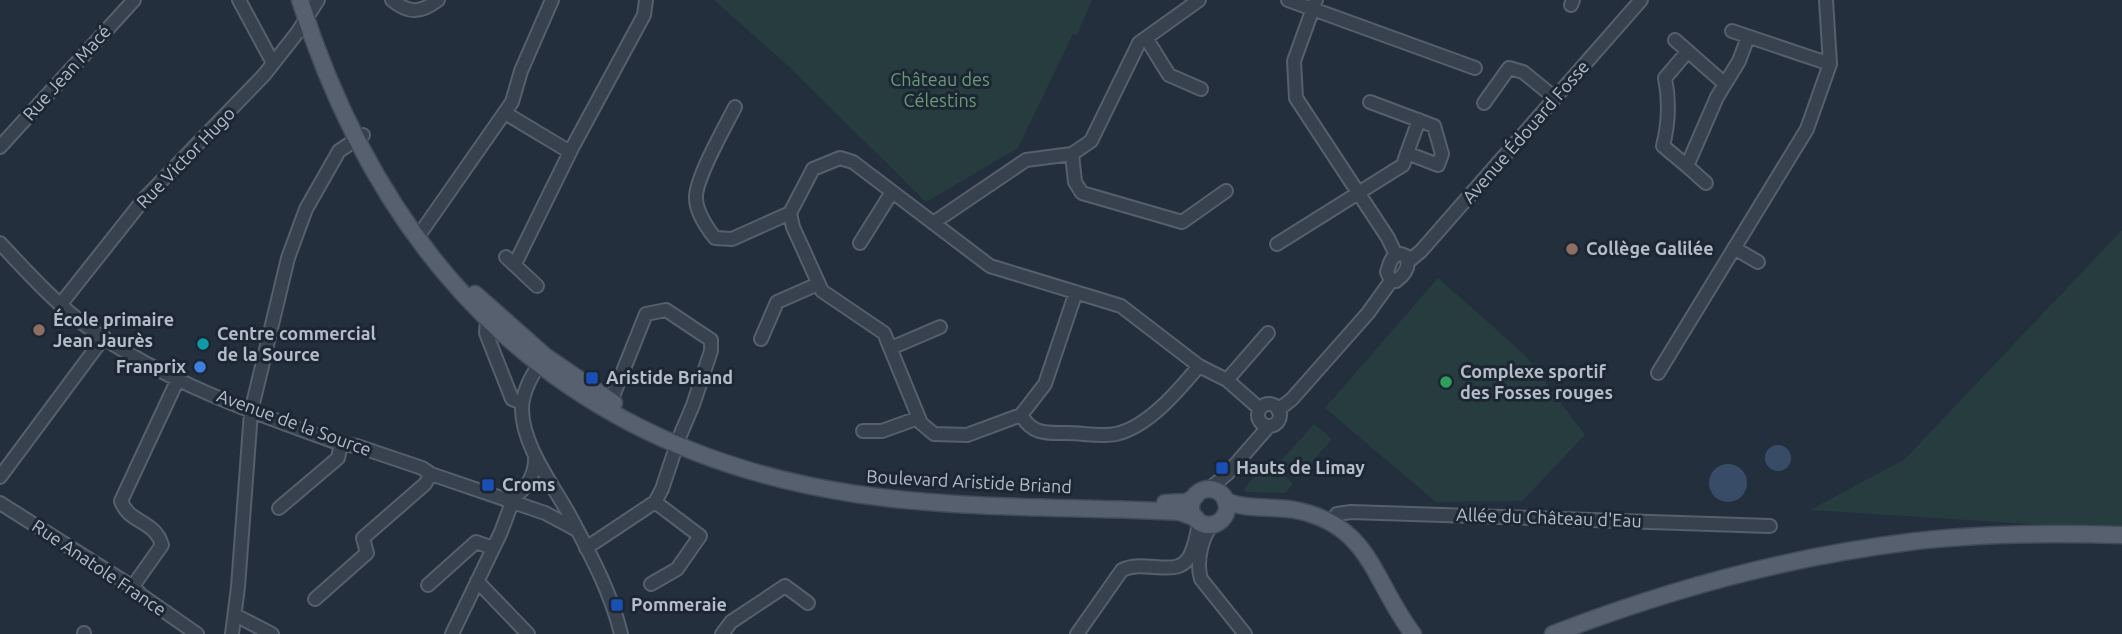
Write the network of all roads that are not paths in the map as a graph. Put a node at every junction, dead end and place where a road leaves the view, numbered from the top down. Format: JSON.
{"nodes":[{"id":1,"x":134,"y":0,"type":"edge"},
{"id":2,"x":239,"y":0,"type":"edge"},
{"id":3,"x":392,"y":0,"type":"edge"},
{"id":4,"x":438,"y":0,"type":"edge"},
{"id":5,"x":552,"y":0,"type":"edge"},
{"id":6,"x":646,"y":0,"type":"edge"},
{"id":7,"x":1199,"y":0,"type":"edge"},
{"id":8,"x":1288,"y":0,"type":"edge"},
{"id":9,"x":1641,"y":0,"type":"edge"},
{"id":10,"x":1826,"y":0,"type":"edge"},
{"id":11,"x":1315,"y":4,"type":"edge"},
{"id":12,"x":308,"y":6,"type":"edge"},
{"id":13,"x":1732,"y":31,"type":"dead end"},
{"id":14,"x":1748,"y":37,"type":"junction"},
{"id":15,"x":1146,"y":38,"type":"junction"},
{"id":16,"x":1675,"y":40,"type":"dead end"},
{"id":17,"x":1688,"y":51,"type":"junction"},
{"id":18,"x":273,"y":63,"type":"junction"},
{"id":19,"x":1830,"y":64,"type":"junction"},
{"id":20,"x":1475,"y":68,"type":"dead end"},
{"id":21,"x":1725,"y":84,"type":"junction"},
{"id":22,"x":1201,"y":89,"type":"dead end"},
{"id":23,"x":1555,"y":98,"type":"junction"},
{"id":24,"x":1370,"y":102,"type":"dead end"},
{"id":25,"x":1485,"y":103,"type":"dead end"},
{"id":26,"x":735,"y":107,"type":"dead end"},
{"id":27,"x":505,"y":113,"type":"junction"},
{"id":28,"x":1419,"y":120,"type":"junction"},
{"id":29,"x":360,"y":136,"type":"junction"},
{"id":30,"x":0,"y":147,"type":"edge"},
{"id":31,"x":570,"y":152,"type":"junction"},
{"id":32,"x":1407,"y":153,"type":"junction"},
{"id":33,"x":1072,"y":154,"type":"junction"},
{"id":34,"x":1687,"y":166,"type":"junction"},
{"id":35,"x":1706,"y":183,"type":"dead end"},
{"id":36,"x":1226,"y":191,"type":"dead end"},
{"id":37,"x":892,"y":192,"type":"junction"},
{"id":38,"x":1358,"y":192,"type":"junction"},
{"id":39,"x":790,"y":213,"type":"junction"},
{"id":40,"x":933,"y":222,"type":"junction"},
{"id":41,"x":419,"y":235,"type":"junction"},
{"id":42,"x":0,"y":243,"type":"edge"},
{"id":43,"x":860,"y":243,"type":"dead end"},
{"id":44,"x":1277,"y":244,"type":"dead end"},
{"id":45,"x":1734,"y":248,"type":"junction"},
{"id":46,"x":1396,"y":255,"type":"junction"},
{"id":47,"x":1409,"y":261,"type":"junction"},
{"id":48,"x":1758,"y":262,"type":"dead end"},
{"id":49,"x":1391,"y":281,"type":"junction"},
{"id":50,"x":818,"y":284,"type":"junction"},
{"id":51,"x":537,"y":286,"type":"dead end"},
{"id":52,"x":1076,"y":292,"type":"junction"},
{"id":53,"x":60,"y":304,"type":"junction"},
{"id":54,"x":486,"y":327,"type":"junction"},
{"id":55,"x":940,"y":327,"type":"dead end"},
{"id":56,"x":1268,"y":333,"type":"dead end"},
{"id":57,"x":104,"y":337,"type":"junction"},
{"id":58,"x":761,"y":339,"type":"dead end"},
{"id":59,"x":891,"y":348,"type":"junction"},
{"id":60,"x":542,"y":360,"type":"junction"},
{"id":61,"x":1199,"y":366,"type":"junction"},
{"id":62,"x":1658,"y":373,"type":"dead end"},
{"id":63,"x":178,"y":379,"type":"junction"},
{"id":64,"x":1227,"y":380,"type":"junction"},
{"id":65,"x":611,"y":401,"type":"junction"},
{"id":66,"x":522,"y":403,"type":"junction"},
{"id":67,"x":1260,"y":409,"type":"junction"},
{"id":68,"x":1278,"y":410,"type":"junction"},
{"id":69,"x":251,"y":412,"type":"junction"},
{"id":70,"x":1021,"y":415,"type":"junction"},
{"id":71,"x":919,"y":418,"type":"junction"},
{"id":72,"x":1269,"y":426,"type":"junction"},
{"id":73,"x":863,"y":431,"type":"dead end"},
{"id":74,"x":678,"y":441,"type":"junction"},
{"id":75,"x":341,"y":444,"type":"junction"},
{"id":76,"x":535,"y":452,"type":"junction"},
{"id":77,"x":431,"y":474,"type":"junction"},
{"id":78,"x":0,"y":477,"type":"edge"},
{"id":79,"x":554,"y":490,"type":"junction"},
{"id":80,"x":516,"y":495,"type":"junction"},
{"id":81,"x":1213,"y":495,"type":"junction"},
{"id":82,"x":655,"y":502,"type":"junction"},
{"id":83,"x":0,"y":503,"type":"edge"},
{"id":84,"x":279,"y":508,"type":"dead end"},
{"id":85,"x":1306,"y":512,"type":"junction"},
{"id":86,"x":545,"y":513,"type":"junction"},
{"id":87,"x":1207,"y":520,"type":"junction"},
{"id":88,"x":1332,"y":521,"type":"junction"},
{"id":89,"x":1770,"y":526,"type":"dead end"},
{"id":90,"x":575,"y":529,"type":"junction"},
{"id":91,"x":2122,"y":535,"type":"edge"},
{"id":92,"x":493,"y":548,"type":"junction"},
{"id":93,"x":586,"y":548,"type":"junction"},
{"id":94,"x":477,"y":581,"type":"junction"},
{"id":95,"x":651,"y":584,"type":"dead end"},
{"id":96,"x":428,"y":585,"type":"dead end"},
{"id":97,"x":133,"y":586,"type":"junction"},
{"id":98,"x":315,"y":599,"type":"dead end"},
{"id":99,"x":808,"y":603,"type":"dead end"},
{"id":100,"x":235,"y":615,"type":"junction"},
{"id":101,"x":1408,"y":630,"type":"edge"},
{"id":102,"x":197,"y":634,"type":"edge"},
{"id":103,"x":232,"y":634,"type":"edge"},
{"id":104,"x":272,"y":634,"type":"edge"},
{"id":105,"x":452,"y":634,"type":"edge"},
{"id":106,"x":528,"y":634,"type":"edge"},
{"id":107,"x":621,"y":634,"type":"edge"},
{"id":108,"x":722,"y":634,"type":"edge"},
{"id":109,"x":1077,"y":634,"type":"edge"},
{"id":110,"x":1245,"y":634,"type":"edge"},
{"id":111,"x":1553,"y":634,"type":"edge"}],
"edges":[{"from":1,"to":30,"type":"street","name":"Rue Jean Macé"},
{"from":2,"to":18,"type":"street"},
{"from":3,"to":4,"type":"street"},
{"from":5,"to":27,"type":"street"},
{"from":6,"to":31,"type":"street"},
{"from":7,"to":15,"type":"street"},
{"from":8,"to":11,"type":"street"},
{"from":9,"to":23,"type":"street","name":"Avenue Édouard Fosse"},
{"from":10,"to":19,"type":"street"},
{"from":11,"to":20,"type":"street"},
{"from":11,"to":38,"type":"street"},
{"from":12,"to":18,"type":"street","name":"Rue Victor Hugo"},
{"from":12,"to":29,"type":"main road","name":"Boulevard Aristide Briand"},
{"from":13,"to":14,"type":"street"},
{"from":14,"to":19,"type":"street"},
{"from":14,"to":21,"type":"street"},
{"from":15,"to":22,"type":"street"},
{"from":15,"to":33,"type":"street"},
{"from":16,"to":17,"type":"street"},
{"from":17,"to":21,"type":"street"},
{"from":17,"to":34,"type":"street"},
{"from":18,"to":53,"type":"street","name":"Rue Victor Hugo"},
{"from":19,"to":45,"type":"street"},
{"from":21,"to":34,"type":"street"},
{"from":23,"to":25,"type":"street"},
{"from":23,"to":47,"type":"street","name":"Avenue Édouard Fosse"},
{"from":24,"to":28,"type":"street"},
{"from":26,"to":39,"type":"street"},
{"from":27,"to":31,"type":"street"},
{"from":27,"to":41,"type":"street"},
{"from":28,"to":32,"type":"street"},
{"from":28,"to":32,"type":"street"},
{"from":29,"to":41,"type":"main road","name":"Boulevard Aristide Briand"},
{"from":29,"to":69,"type":"street"},
{"from":31,"to":51,"type":"street"},
{"from":32,"to":38,"type":"street"},
{"from":33,"to":36,"type":"street"},
{"from":33,"to":40,"type":"street"},
{"from":34,"to":35,"type":"street"},
{"from":37,"to":39,"type":"street"},
{"from":37,"to":40,"type":"street"},
{"from":37,"to":43,"type":"street"},
{"from":38,"to":44,"type":"street"},
{"from":38,"to":46,"type":"street"},
{"from":39,"to":50,"type":"street"},
{"from":40,"to":52,"type":"street"},
{"from":41,"to":54,"type":"main road","name":"Boulevard Aristide Briand"},
{"from":41,"to":60,"type":"main road","name":"Boulevard Aristide Briand"},
{"from":42,"to":53,"type":"street","name":"Avenue de la Source"},
{"from":45,"to":48,"type":"street"},
{"from":45,"to":62,"type":"street"},
{"from":46,"to":47,"type":"street"},
{"from":46,"to":49,"type":"street"},
{"from":47,"to":49,"type":"street"},
{"from":49,"to":68,"type":"street"},
{"from":50,"to":58,"type":"street"},
{"from":50,"to":59,"type":"street"},
{"from":52,"to":61,"type":"street"},
{"from":52,"to":70,"type":"street"},
{"from":53,"to":57,"type":"street","name":"Avenue de la Source"},
{"from":54,"to":60,"type":"main road","name":"Boulevard Aristide Briand"},
{"from":54,"to":66,"type":"street"},
{"from":55,"to":59,"type":"street"},
{"from":56,"to":64,"type":"street"},
{"from":57,"to":63,"type":"street","name":"Avenue de la Source"},
{"from":57,"to":78,"type":"street"},
{"from":59,"to":71,"type":"street"},
{"from":60,"to":65,"type":"main road","name":"Boulevard Aristide Briand"},
{"from":60,"to":66,"type":"street"},
{"from":60,"to":74,"type":"main road","name":"Boulevard Aristide Briand"},
{"from":61,"to":64,"type":"street"},
{"from":61,"to":70,"type":"street"},
{"from":63,"to":69,"type":"street","name":"Avenue de la Source"},
{"from":63,"to":97,"type":"street"},
{"from":64,"to":67,"type":"street"},
{"from":65,"to":74,"type":"main road","name":"Boulevard Aristide Briand"},
{"from":65,"to":74,"type":"street"},
{"from":66,"to":76,"type":"street"},
{"from":67,"to":68,"type":"street"},
{"from":67,"to":72,"type":"street"},
{"from":68,"to":72,"type":"street"},
{"from":69,"to":75,"type":"street","name":"Avenue de la Source"},
{"from":69,"to":100,"type":"street"},
{"from":70,"to":71,"type":"street"},
{"from":71,"to":73,"type":"street"},
{"from":72,"to":81,"type":"street"},
{"from":74,"to":81,"type":"main road","name":"Boulevard Aristide Briand"},
{"from":74,"to":82,"type":"street"},
{"from":74,"to":87,"type":"main road","name":"Boulevard Aristide Briand"},
{"from":75,"to":77,"type":"street","name":"Avenue de la Source"},
{"from":75,"to":84,"type":"street"},
{"from":76,"to":79,"type":"street"},
{"from":76,"to":80,"type":"street"},
{"from":77,"to":80,"type":"street","name":"Avenue de la Source"},
{"from":77,"to":98,"type":"street"},
{"from":79,"to":80,"type":"street","name":"Avenue de la Source"},
{"from":79,"to":86,"type":"street"},
{"from":79,"to":90,"type":"street"},
{"from":80,"to":86,"type":"street","name":"Avenue de la Source"},
{"from":80,"to":92,"type":"street"},
{"from":81,"to":85,"type":"main road","name":"Boulevard Aristide Briand"},
{"from":81,"to":87,"type":"main road"},
{"from":81,"to":87,"type":"main road"},
{"from":82,"to":93,"type":"street"},
{"from":82,"to":95,"type":"street"},
{"from":83,"to":97,"type":"street","name":"Rue Anatole France"},
{"from":85,"to":87,"type":"main road","name":"Boulevard Aristide Briand"},
{"from":85,"to":88,"type":"main road","name":"Boulevard Aristide Briand"},
{"from":86,"to":90,"type":"street","name":"Avenue de la Source"},
{"from":87,"to":109,"type":"street"},
{"from":87,"to":110,"type":"street"},
{"from":88,"to":89,"type":"street","name":"Allée du Château d'Eau"},
{"from":88,"to":101,"type":"main road","name":"Boulevard Aristide Briand"},
{"from":90,"to":93,"type":"street"},
{"from":91,"to":111,"type":"main road"},
{"from":92,"to":94,"type":"street"},
{"from":92,"to":96,"type":"street"},
{"from":93,"to":107,"type":"street"},
{"from":94,"to":105,"type":"street"},
{"from":94,"to":106,"type":"street"},
{"from":97,"to":102,"type":"street","name":"Rue Anatole France"},
{"from":99,"to":108,"type":"street"},
{"from":100,"to":103,"type":"street"},
{"from":100,"to":104,"type":"street"}]}
